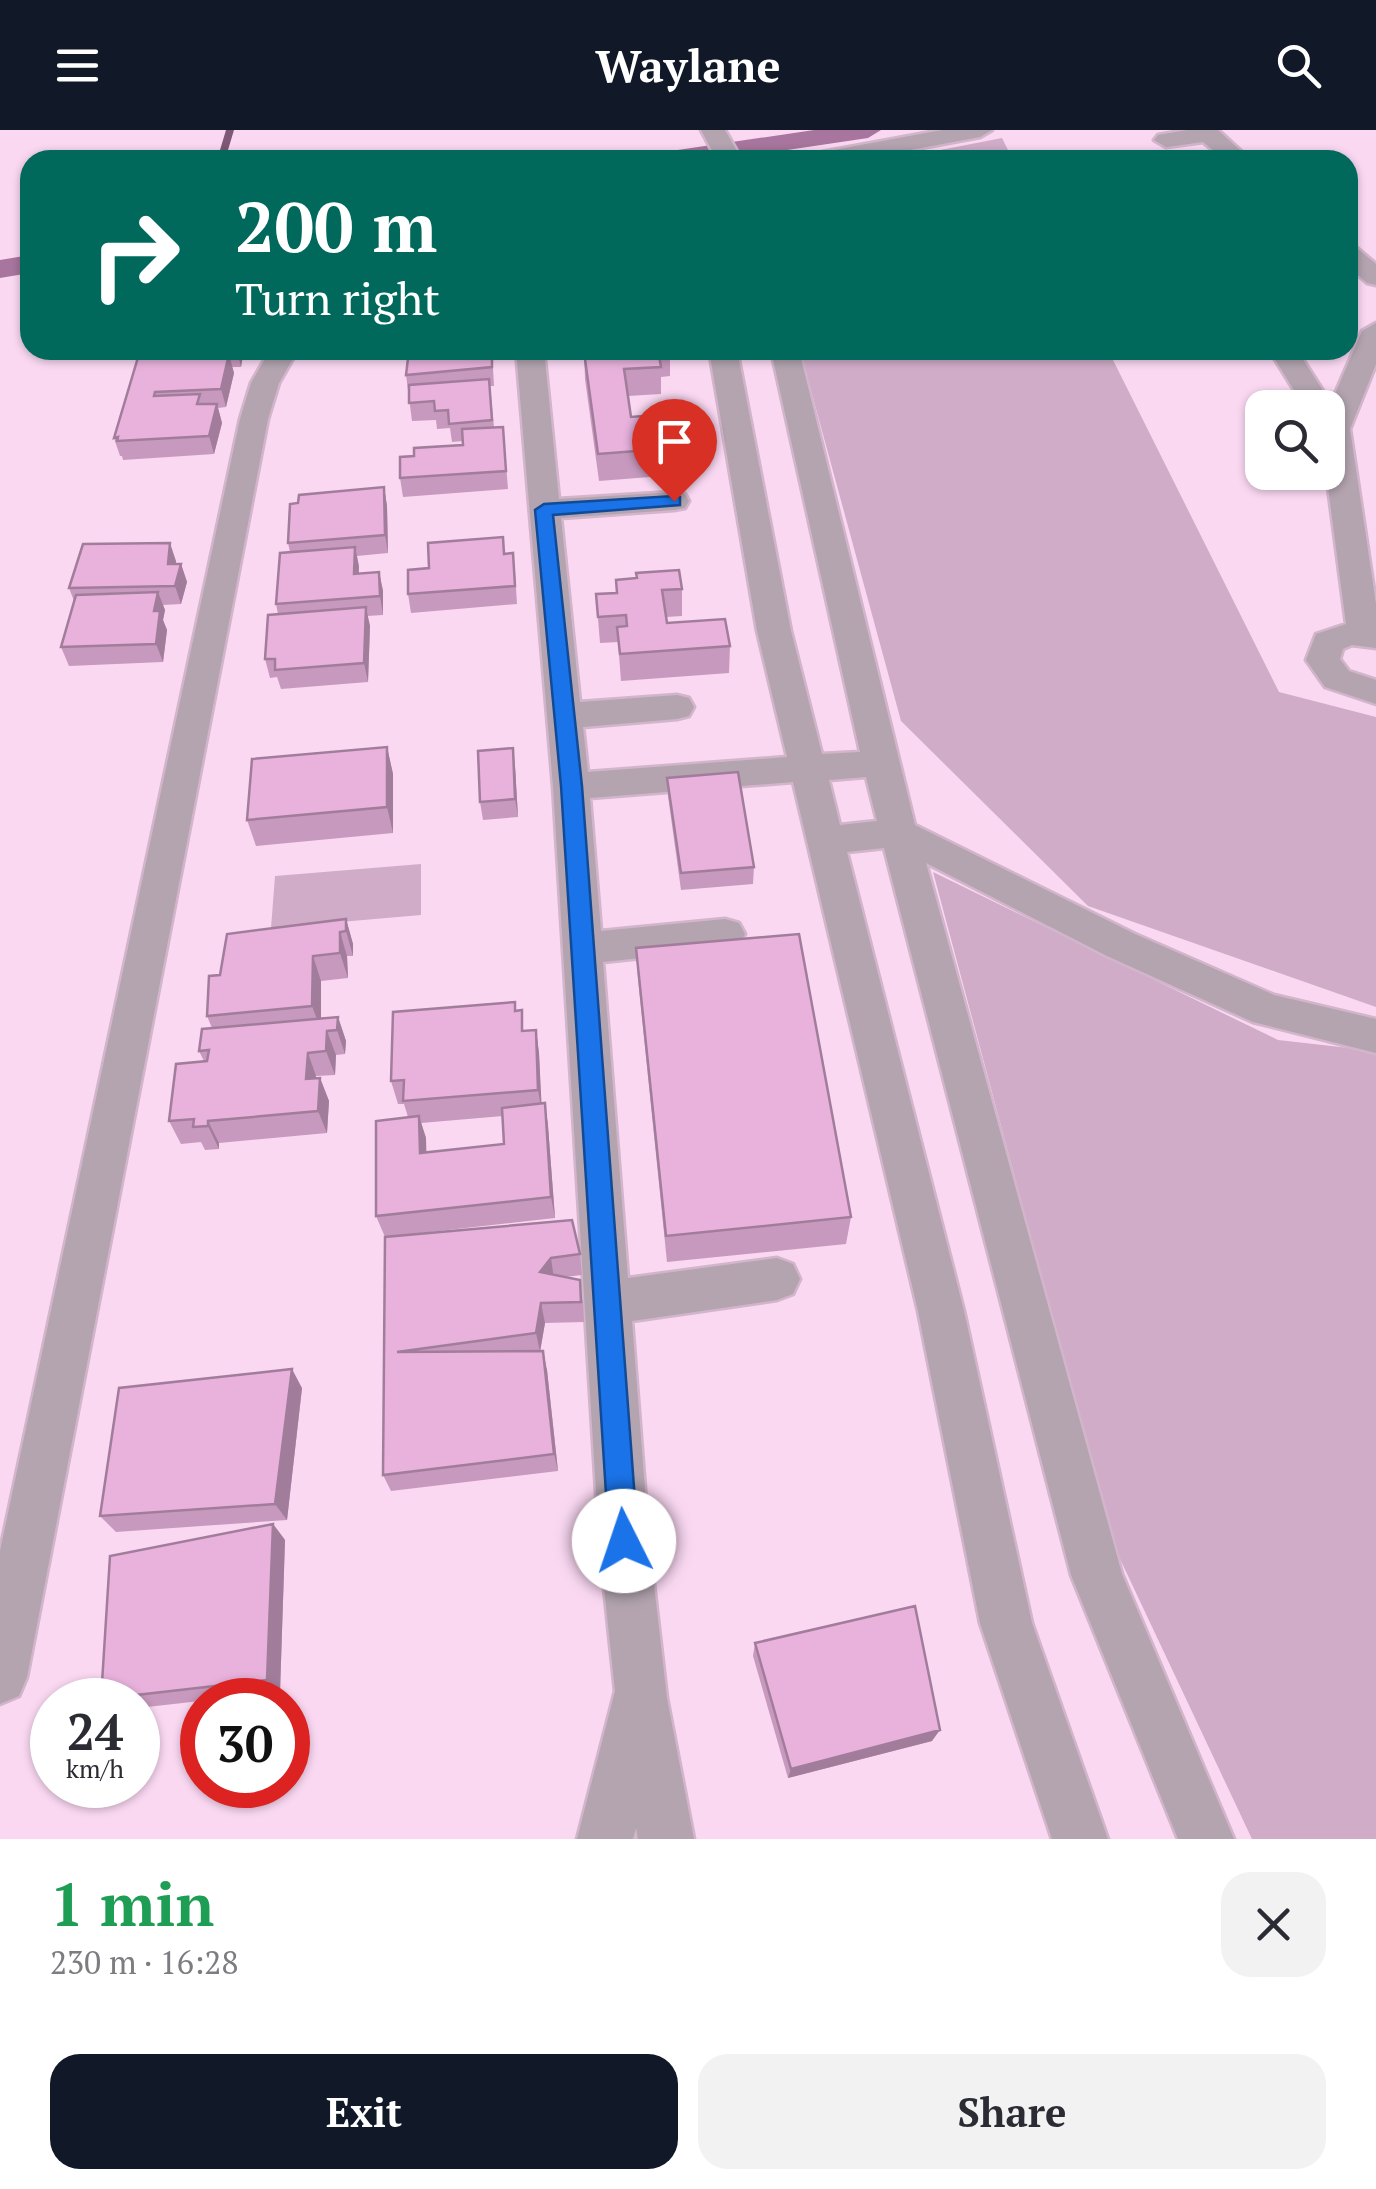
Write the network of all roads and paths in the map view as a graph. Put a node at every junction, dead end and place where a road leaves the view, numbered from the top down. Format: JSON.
{"nodes":[{"id":1,"x":980,"y":130,"type":"edge"},
{"id":2,"x":1206,"y":132,"type":"edge"},
{"id":3,"x":1166,"y":143,"type":"edge"},
{"id":4,"x":871,"y":150,"type":"edge"},
{"id":5,"x":1227,"y":150,"type":"edge"},
{"id":6,"x":1376,"y":330,"type":"edge"},
{"id":7,"x":278,"y":360,"type":"edge"},
{"id":8,"x":531,"y":360,"type":"edge"},
{"id":9,"x":725,"y":360,"type":"edge"},
{"id":10,"x":787,"y":360,"type":"edge"},
{"id":11,"x":1290,"y":360,"type":"edge"},
{"id":12,"x":1309,"y":390,"type":"edge"},
{"id":13,"x":1343,"y":390,"type":"edge"},
{"id":14,"x":1342,"y":490,"type":"edge"},
{"id":15,"x":674,"y":501,"type":"dead end"},
{"id":16,"x":544,"y":510,"type":"junction"},
{"id":17,"x":1370,"y":636,"type":"edge"},
{"id":18,"x":1376,"y":692,"type":"edge"},
{"id":19,"x":676,"y":707,"type":"dead end"},
{"id":20,"x":564,"y":716,"type":"junction"},
{"id":21,"x":880,"y":763,"type":"junction"},
{"id":22,"x":808,"y":768,"type":"junction"},
{"id":23,"x":571,"y":786,"type":"junction"},
{"id":24,"x":899,"y":833,"type":"junction"},
{"id":25,"x":827,"y":840,"type":"junction"},
{"id":26,"x":725,"y":934,"type":"dead end"},
{"id":27,"x":582,"y":948,"type":"junction"},
{"id":28,"x":1376,"y":1036,"type":"edge"},
{"id":29,"x":776,"y":1279,"type":"dead end"},
{"id":30,"x":607,"y":1303,"type":"junction"},
{"id":31,"x":0,"y":1676,"type":"edge"},
{"id":32,"x":642,"y":1691,"type":"junction"},
{"id":33,"x":604,"y":1839,"type":"edge"},
{"id":34,"x":666,"y":1839,"type":"edge"},
{"id":35,"x":1080,"y":1839,"type":"edge"},
{"id":36,"x":1206,"y":1839,"type":"edge"}],
"edges":[{"from":1,"to":4,"type":"street"},
{"from":2,"to":3,"type":"street"},
{"from":2,"to":5,"type":"street"},
{"from":6,"to":13,"type":"street"},
{"from":7,"to":31,"type":"street"},
{"from":8,"to":16,"type":"street"},
{"from":9,"to":22,"type":"street"},
{"from":10,"to":21,"type":"street"},
{"from":11,"to":12,"type":"street"},
{"from":14,"to":17,"type":"street"},
{"from":15,"to":16,"type":"street"},
{"from":16,"to":20,"type":"street"},
{"from":17,"to":18,"type":"street"},
{"from":19,"to":20,"type":"street"},
{"from":20,"to":23,"type":"street"},
{"from":21,"to":22,"type":"street"},
{"from":21,"to":24,"type":"street"},
{"from":22,"to":23,"type":"street"},
{"from":22,"to":25,"type":"street"},
{"from":23,"to":27,"type":"street"},
{"from":24,"to":25,"type":"street"},
{"from":24,"to":28,"type":"street"},
{"from":24,"to":36,"type":"street"},
{"from":25,"to":35,"type":"street"},
{"from":26,"to":27,"type":"street"},
{"from":27,"to":30,"type":"street"},
{"from":29,"to":30,"type":"street"},
{"from":30,"to":32,"type":"street"},
{"from":32,"to":33,"type":"street"},
{"from":32,"to":34,"type":"street"}]}
